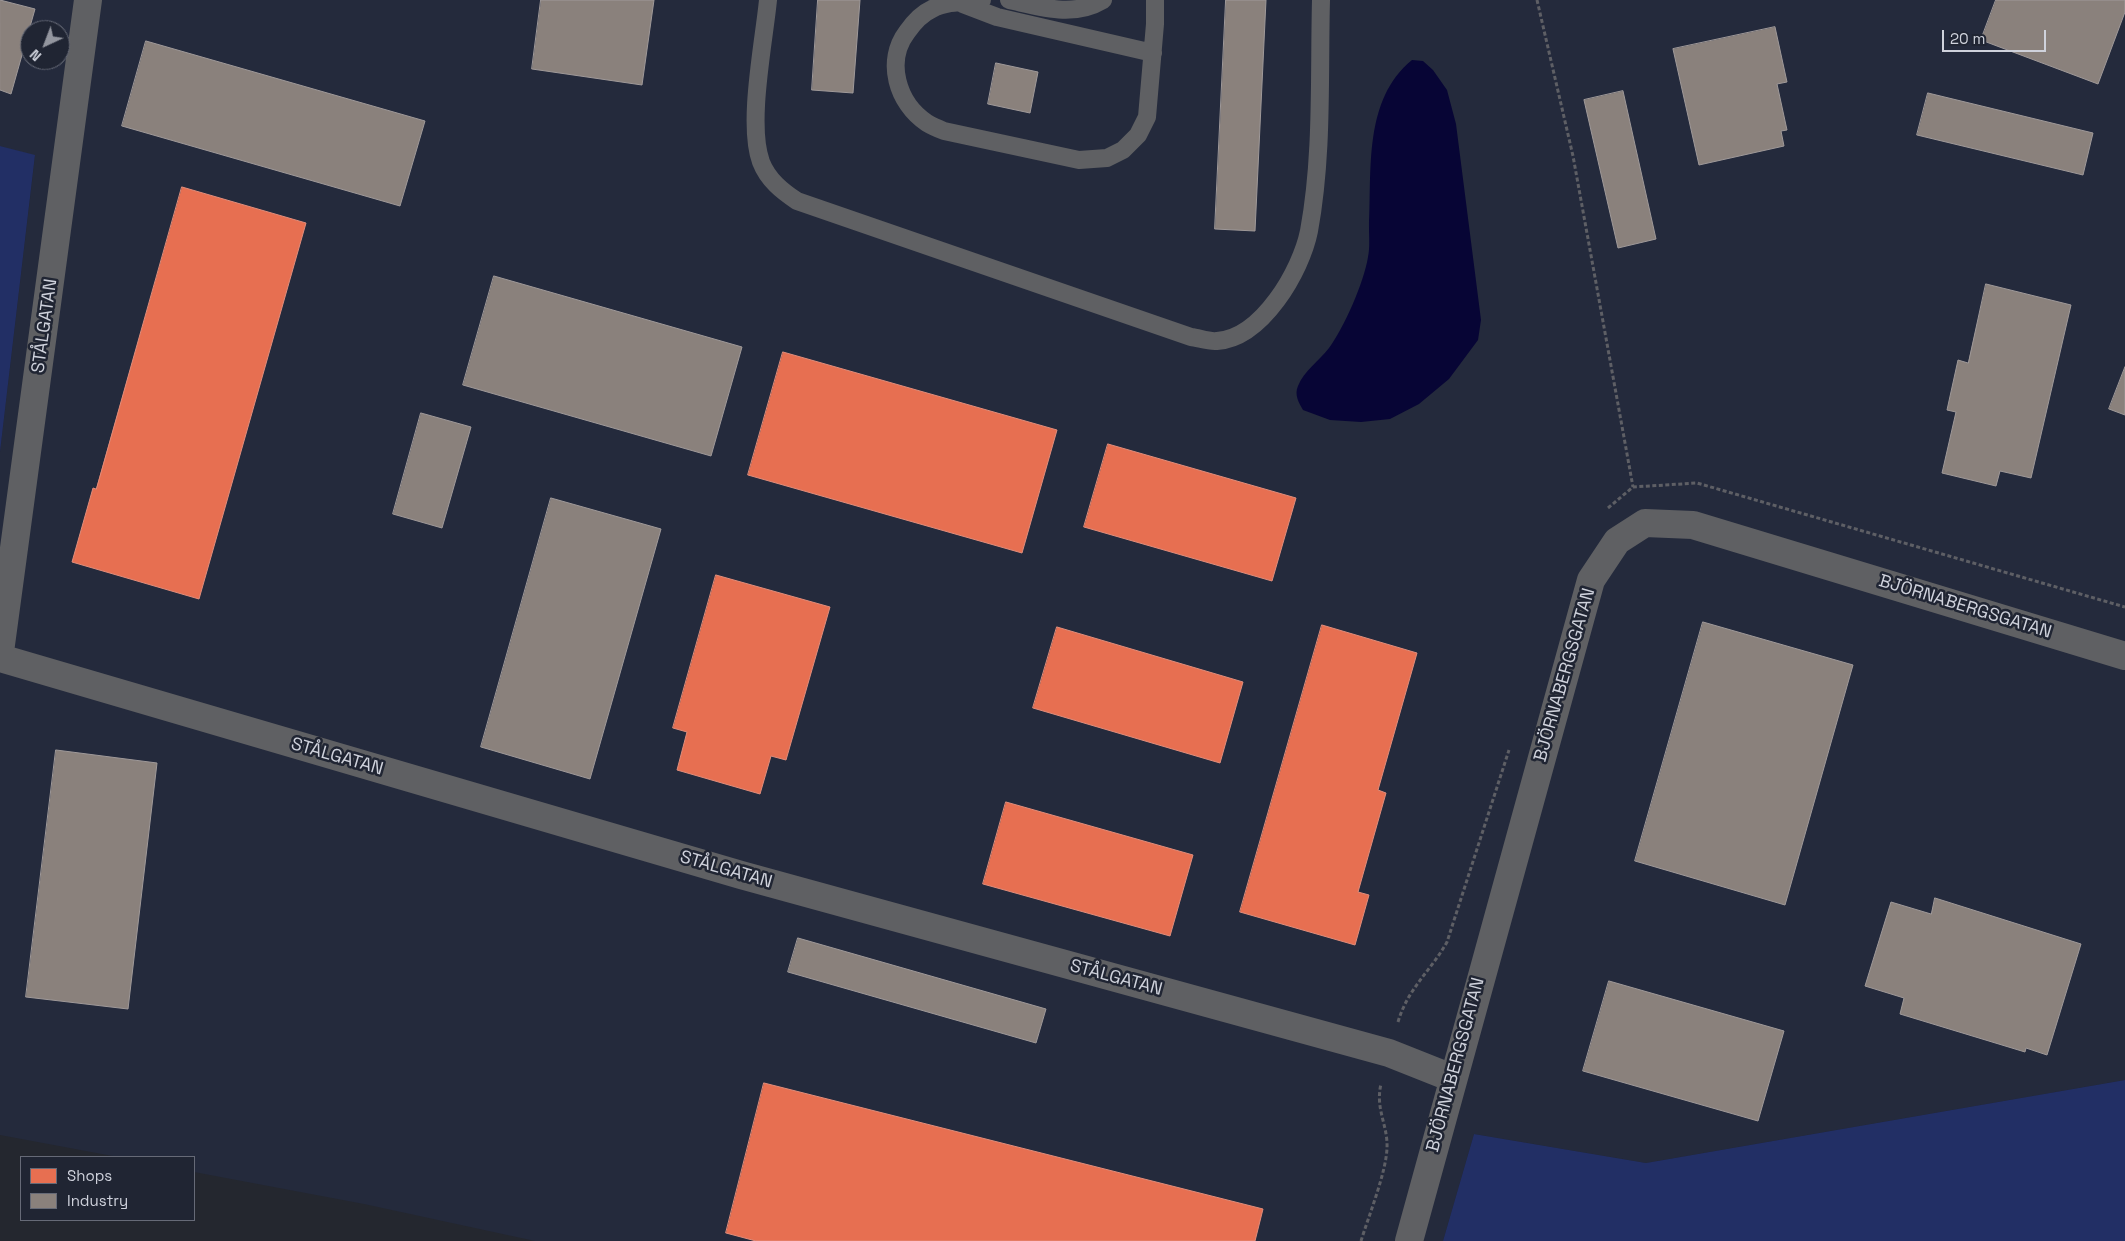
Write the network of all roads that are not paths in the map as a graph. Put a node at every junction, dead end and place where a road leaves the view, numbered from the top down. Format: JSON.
{"nodes":[{"id":1,"x":88,"y":0,"type":"edge"},
{"id":2,"x":768,"y":0,"type":"edge"},
{"id":3,"x":982,"y":0,"type":"edge"},
{"id":4,"x":1009,"y":0,"type":"edge"},
{"id":5,"x":1103,"y":0,"type":"edge"},
{"id":6,"x":1155,"y":0,"type":"edge"},
{"id":7,"x":1321,"y":0,"type":"edge"},
{"id":8,"x":960,"y":2,"type":"junction"},
{"id":9,"x":1153,"y":53,"type":"junction"},
{"id":10,"x":0,"y":652,"type":"edge"},
{"id":11,"x":2125,"y":656,"type":"edge"},
{"id":12,"x":0,"y":658,"type":"edge"},
{"id":13,"x":1452,"y":1078,"type":"junction"},
{"id":14,"x":1409,"y":1241,"type":"edge"}],
"edges":[{"from":1,"to":10,"type":"street","name":"STÅLGATAN"},
{"from":2,"to":7,"type":"lane"},
{"from":3,"to":8,"type":"lane"},
{"from":4,"to":5,"type":"lane"},
{"from":6,"to":9,"type":"lane"},
{"from":8,"to":9,"type":"lane"},
{"from":8,"to":9,"type":"lane"},
{"from":11,"to":13,"type":"street","name":"BJÖRNABERGSGATAN"},
{"from":12,"to":13,"type":"street","name":"STÅLGATAN"},
{"from":13,"to":14,"type":"street","name":"BJÖRNABERGSGATAN"}]}
